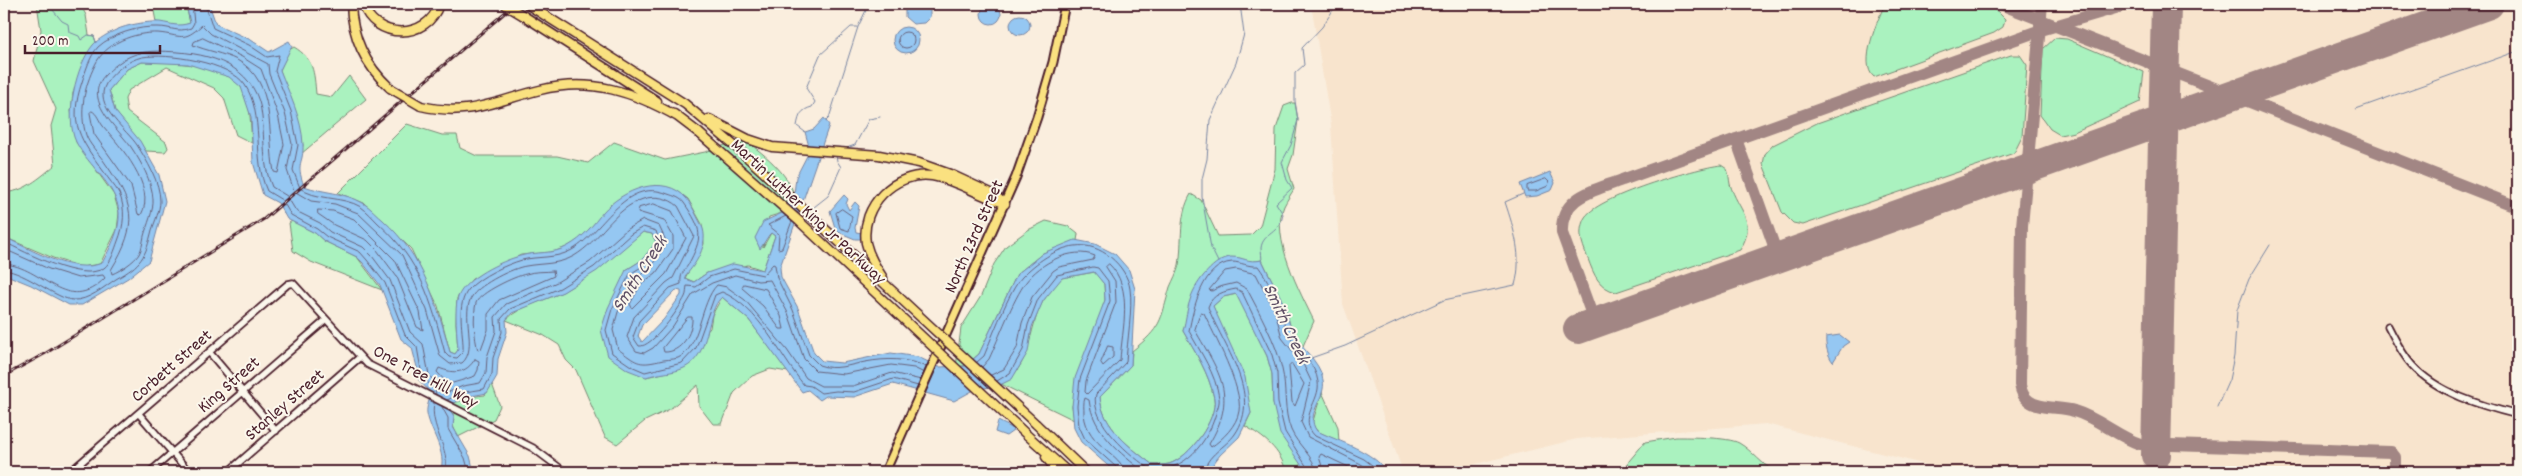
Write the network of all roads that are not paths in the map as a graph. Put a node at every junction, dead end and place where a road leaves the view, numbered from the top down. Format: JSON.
{"nodes":[{"id":1,"x":351,"y":4,"type":"edge"},
{"id":2,"x":362,"y":4,"type":"edge"},
{"id":3,"x":439,"y":4,"type":"edge"},
{"id":4,"x":504,"y":4,"type":"edge"},
{"id":5,"x":1065,"y":4,"type":"edge"},
{"id":6,"x":530,"y":6,"type":"edge"},
{"id":7,"x":678,"y":117,"type":"junction"},
{"id":8,"x":709,"y":121,"type":"junction"},
{"id":9,"x":1005,"y":204,"type":"junction"},
{"id":10,"x":293,"y":283,"type":"joint"},
{"id":11,"x":888,"y":286,"type":"junction"},
{"id":12,"x":326,"y":320,"type":"junction"},
{"id":13,"x":2388,"y":326,"type":"dead end"},
{"id":14,"x":209,"y":352,"type":"junction"},
{"id":15,"x":360,"y":357,"type":"junction"},
{"id":16,"x":242,"y":392,"type":"junction"},
{"id":17,"x":139,"y":414,"type":"junction"},
{"id":18,"x":2518,"y":414,"type":"edge"},
{"id":19,"x":276,"y":431,"type":"junction"},
{"id":20,"x":1026,"y":435,"type":"junction"},
{"id":21,"x":172,"y":453,"type":"junction"},
{"id":22,"x":70,"y":472,"type":"edge"},
{"id":23,"x":150,"y":472,"type":"edge"},
{"id":24,"x":189,"y":472,"type":"edge"},
{"id":25,"x":228,"y":472,"type":"edge"},
{"id":26,"x":566,"y":472,"type":"edge"},
{"id":27,"x":885,"y":472,"type":"edge"},
{"id":28,"x":1057,"y":472,"type":"edge"},
{"id":29,"x":1068,"y":472,"type":"edge"},
{"id":30,"x":1086,"y":472,"type":"edge"}],
"edges":[{"from":1,"to":7,"type":"highway","bridge":true},
{"from":2,"to":3,"type":"highway"},
{"from":4,"to":7,"type":"highway","name":"Martin Luther King Jr Parkway","bridge":true},
{"from":5,"to":9,"type":"main road","name":"North 23rd Street"},
{"from":6,"to":8,"type":"highway"},
{"from":7,"to":20,"type":"highway","name":"Martin Luther King Jr Parkway","bridge":true},
{"from":8,"to":9,"type":"highway"},
{"from":8,"to":11,"type":"highway","name":"Martin Luther King Jr Parkway"},
{"from":9,"to":11,"type":"highway"},
{"from":9,"to":27,"type":"main road","name":"North 23rd Street"},
{"from":10,"to":12,"type":"street","name":"One Tree Hill Way"},
{"from":10,"to":14,"type":"street","name":"Corbett Street"},
{"from":11,"to":30,"type":"highway","name":"Martin Luther King Jr Parkway","bridge":true},
{"from":12,"to":15,"type":"street","name":"One Tree Hill Way"},
{"from":12,"to":16,"type":"street","name":"King Street"},
{"from":13,"to":18,"type":"street"},
{"from":14,"to":16,"type":"street"},
{"from":14,"to":17,"type":"street","name":"Corbett Street"},
{"from":15,"to":19,"type":"street","name":"Stanley Street"},
{"from":15,"to":26,"type":"street","name":"One Tree Hill Way"},
{"from":16,"to":19,"type":"street"},
{"from":16,"to":21,"type":"street","name":"King Street"},
{"from":17,"to":21,"type":"street"},
{"from":17,"to":22,"type":"street","name":"Corbett Street"},
{"from":19,"to":25,"type":"street","name":"Stanley Street"},
{"from":20,"to":28,"type":"highway"},
{"from":20,"to":29,"type":"highway","name":"Martin Luther King Jr Parkway"},
{"from":21,"to":23,"type":"street","name":"King Street"},
{"from":21,"to":24,"type":"street"}]}
